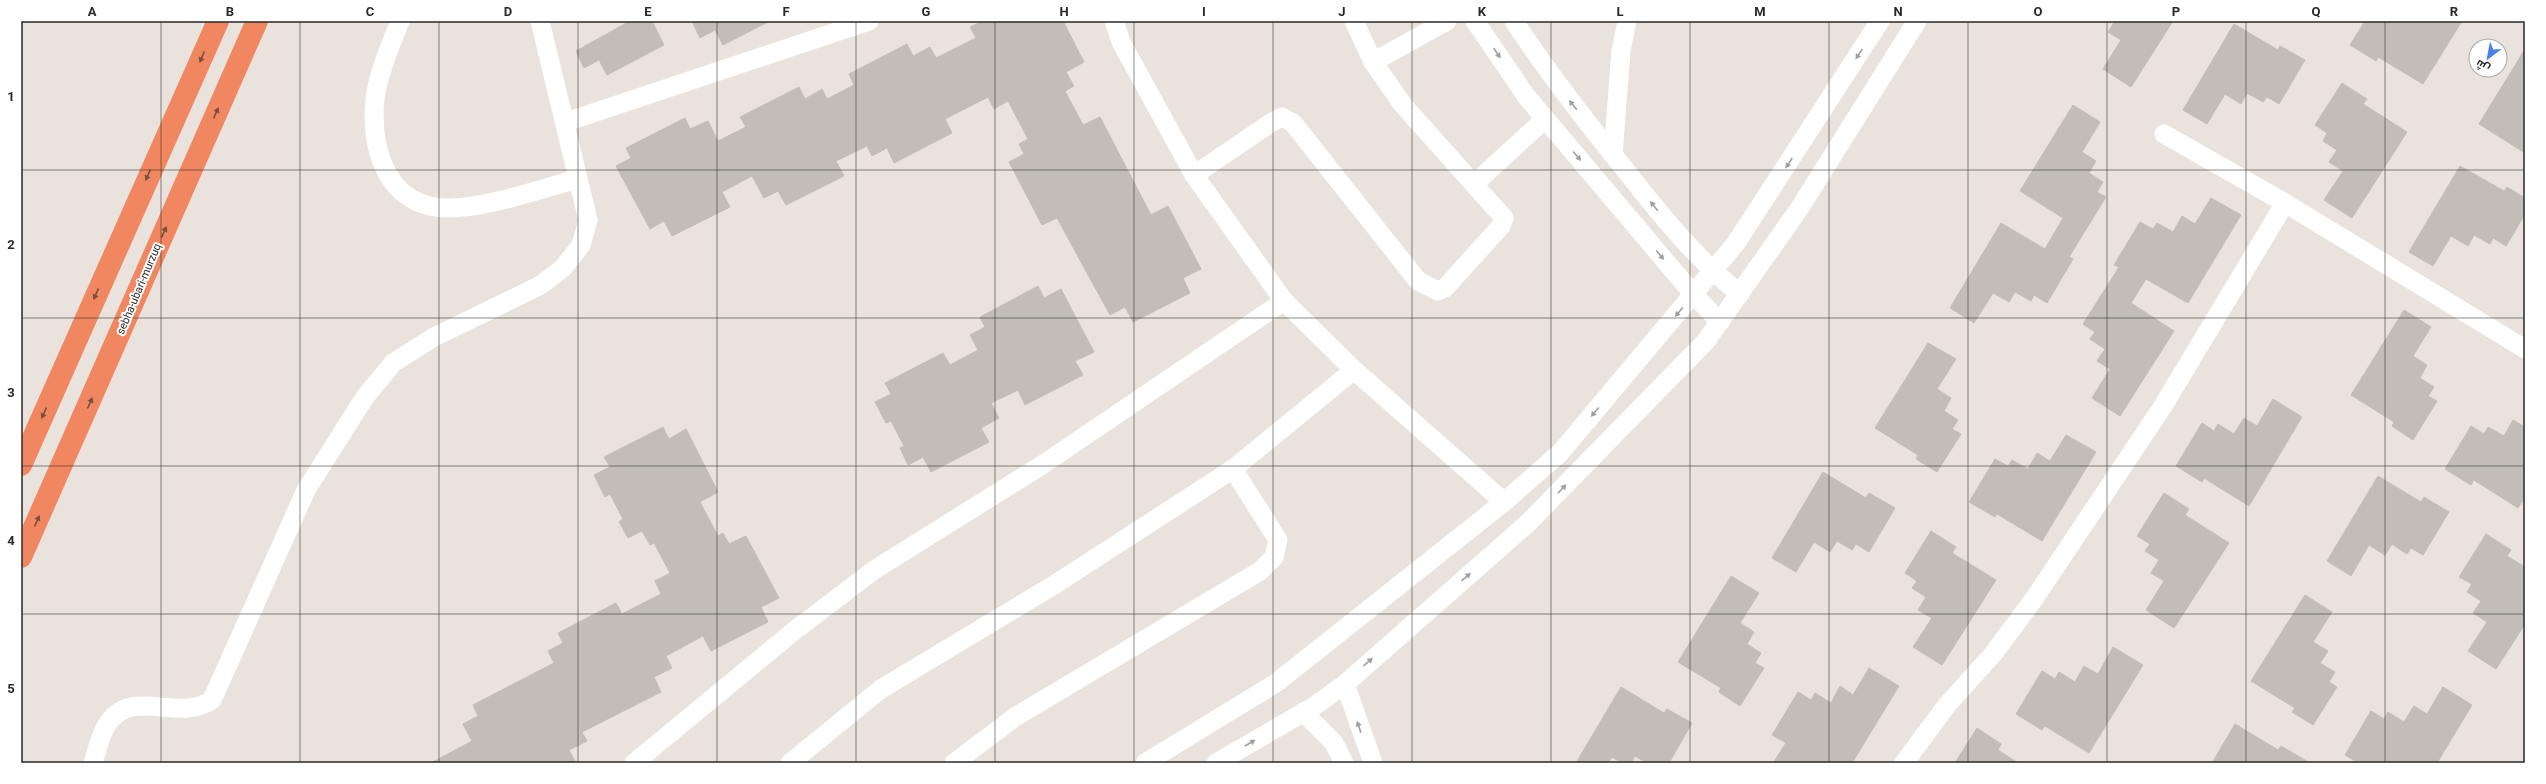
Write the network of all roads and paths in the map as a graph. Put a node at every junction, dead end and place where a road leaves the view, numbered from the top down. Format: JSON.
{"nodes":[{"id":1,"x":218,"y":21,"type":"edge"},
{"id":2,"x":257,"y":21,"type":"edge"},
{"id":3,"x":400,"y":21,"type":"edge"},
{"id":4,"x":540,"y":21,"type":"edge"},
{"id":5,"x":868,"y":21,"type":"edge"},
{"id":6,"x":1114,"y":21,"type":"edge"},
{"id":7,"x":1354,"y":21,"type":"edge"},
{"id":8,"x":1447,"y":21,"type":"edge"},
{"id":9,"x":1475,"y":21,"type":"edge"},
{"id":10,"x":1514,"y":21,"type":"edge"},
{"id":11,"x":1627,"y":21,"type":"edge"},
{"id":12,"x":1880,"y":21,"type":"edge"},
{"id":13,"x":1917,"y":21,"type":"edge"},
{"id":14,"x":1373,"y":62,"type":"junction"},
{"id":15,"x":1545,"y":119,"type":"junction"},
{"id":16,"x":566,"y":122,"type":"junction"},
{"id":17,"x":2164,"y":134,"type":"dead end"},
{"id":18,"x":1613,"y":155,"type":"junction"},
{"id":19,"x":1194,"y":175,"type":"junction"},
{"id":20,"x":578,"y":179,"type":"junction"},
{"id":21,"x":1474,"y":184,"type":"junction"},
{"id":22,"x":2285,"y":203,"type":"junction"},
{"id":23,"x":1713,"y":272,"type":"junction"},
{"id":24,"x":1740,"y":294,"type":"junction"},
{"id":25,"x":1694,"y":295,"type":"junction"},
{"id":26,"x":1284,"y":300,"type":"junction"},
{"id":27,"x":1720,"y":322,"type":"junction"},
{"id":28,"x":2525,"y":349,"type":"edge"},
{"id":29,"x":1354,"y":370,"type":"junction"},
{"id":30,"x":21,"y":465,"type":"edge"},
{"id":31,"x":1233,"y":469,"type":"junction"},
{"id":32,"x":1504,"y":502,"type":"junction"},
{"id":33,"x":21,"y":557,"type":"edge"},
{"id":34,"x":1345,"y":684,"type":"junction"},
{"id":35,"x":1303,"y":712,"type":"junction"},
{"id":36,"x":93,"y":763,"type":"edge"},
{"id":37,"x":634,"y":763,"type":"edge"},
{"id":38,"x":790,"y":763,"type":"edge"},
{"id":39,"x":954,"y":763,"type":"edge"},
{"id":40,"x":1145,"y":763,"type":"edge"},
{"id":41,"x":1216,"y":763,"type":"edge"},
{"id":42,"x":1344,"y":763,"type":"edge"},
{"id":43,"x":1373,"y":763,"type":"edge"},
{"id":44,"x":1904,"y":763,"type":"edge"}],
"edges":[{"from":1,"to":30,"type":"highway","one_way":true},
{"from":33,"to":2,"type":"highway","name":"sebha-ubari-murzuq","one_way":true},
{"from":3,"to":20,"type":"street"},
{"from":4,"to":16,"type":"street"},
{"from":5,"to":16,"type":"street"},
{"from":6,"to":19,"type":"street"},
{"from":7,"to":14,"type":"street"},
{"from":8,"to":14,"type":"street"},
{"from":9,"to":15,"type":"street","one_way":true},
{"from":18,"to":10,"type":"street","one_way":true},
{"from":11,"to":18,"type":"street"},
{"from":12,"to":23,"type":"street","one_way":true},
{"from":13,"to":24,"type":"street"},
{"from":14,"to":21,"type":"street"},
{"from":15,"to":21,"type":"street"},
{"from":15,"to":25,"type":"street","one_way":true},
{"from":16,"to":20,"type":"street"},
{"from":17,"to":22,"type":"street"},
{"from":23,"to":18,"type":"street","one_way":true},
{"from":19,"to":21,"type":"street"},
{"from":19,"to":26,"type":"street"},
{"from":20,"to":36,"type":"street"},
{"from":22,"to":28,"type":"street"},
{"from":22,"to":44,"type":"street"},
{"from":23,"to":24,"type":"street"},
{"from":23,"to":25,"type":"street"},
{"from":24,"to":27,"type":"street"},
{"from":25,"to":27,"type":"street"},
{"from":25,"to":32,"type":"street","one_way":true},
{"from":26,"to":29,"type":"street"},
{"from":26,"to":37,"type":"street"},
{"from":34,"to":27,"type":"street","one_way":true},
{"from":29,"to":31,"type":"street"},
{"from":29,"to":32,"type":"street"},
{"from":31,"to":38,"type":"street"},
{"from":31,"to":39,"type":"street"},
{"from":32,"to":40,"type":"street"},
{"from":34,"to":35,"type":"street"},
{"from":43,"to":34,"type":"street","one_way":true},
{"from":41,"to":35,"type":"street","one_way":true},
{"from":35,"to":42,"type":"street"}]}
